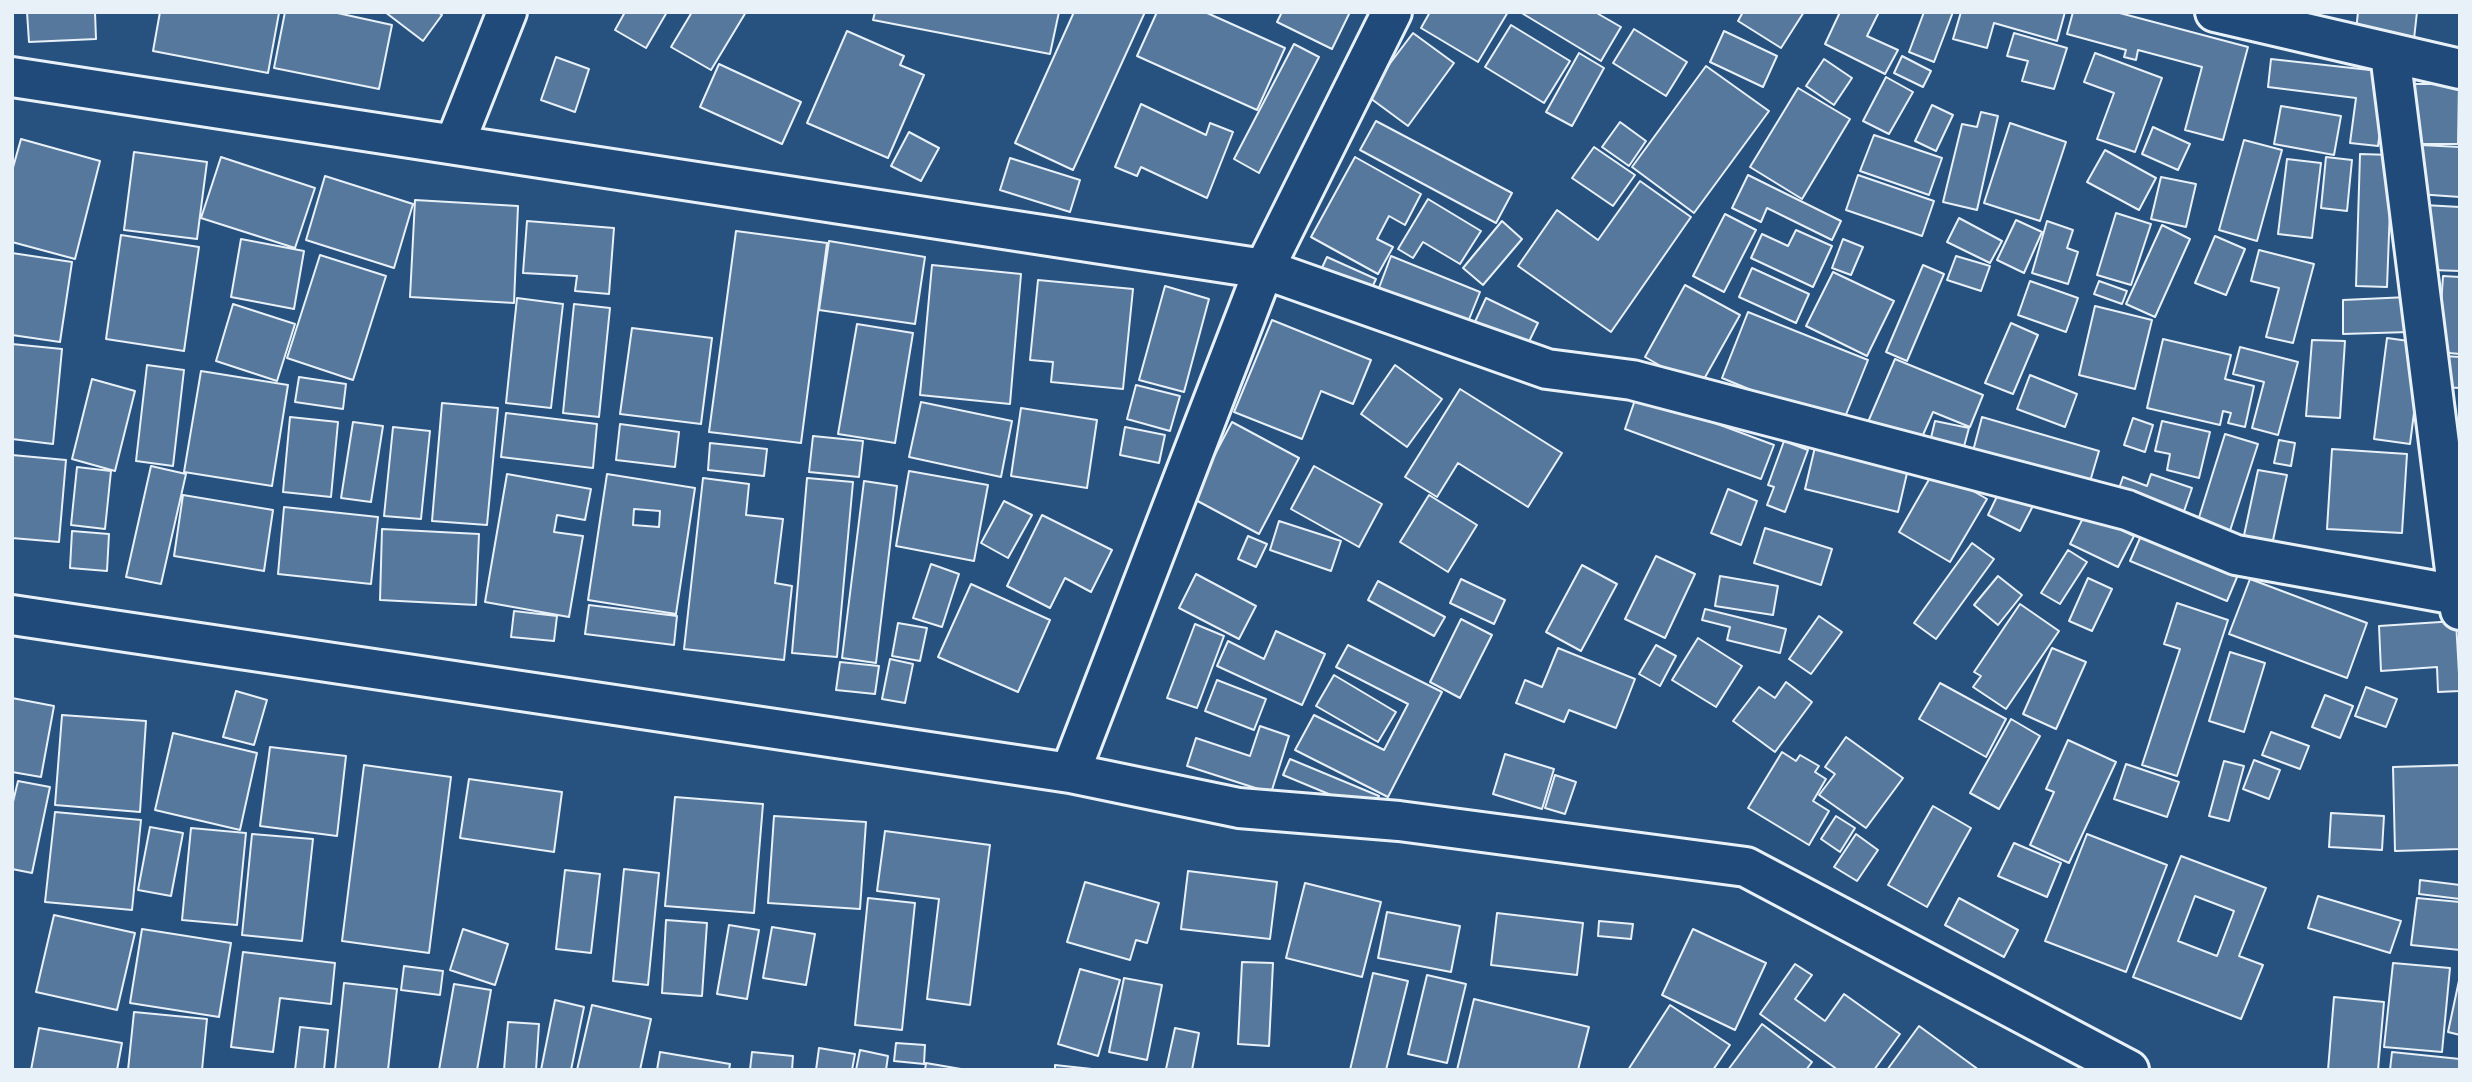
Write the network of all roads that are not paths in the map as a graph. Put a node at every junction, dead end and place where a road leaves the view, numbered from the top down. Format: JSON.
{"nodes":[{"id":1,"x":507,"y":12,"type":"edge"},
{"id":2,"x":1392,"y":12,"type":"edge"},
{"id":3,"x":2215,"y":12,"type":"edge"},
{"id":4,"x":2390,"y":54,"type":"junction"},
{"id":5,"x":2460,"y":69,"type":"edge"},
{"id":6,"x":12,"y":76,"type":"edge"},
{"id":7,"x":455,"y":143,"type":"junction"},
{"id":8,"x":1265,"y":269,"type":"junction"},
{"id":9,"x":2458,"y":602,"type":"edge"},
{"id":10,"x":12,"y":615,"type":"edge"},
{"id":11,"x":1070,"y":773,"type":"junction"},
{"id":12,"x":2129,"y":1070,"type":"edge"}],
"edges":[{"from":1,"to":7,"type":"street"},
{"from":2,"to":8,"type":"street"},
{"from":3,"to":4,"type":"street"},
{"from":4,"to":5,"type":"street"},
{"from":4,"to":9,"type":"street"},
{"from":6,"to":7,"type":"street"},
{"from":7,"to":8,"type":"street"},
{"from":8,"to":9,"type":"street"},
{"from":8,"to":11,"type":"street"},
{"from":10,"to":11,"type":"street"},
{"from":11,"to":12,"type":"street"}]}
